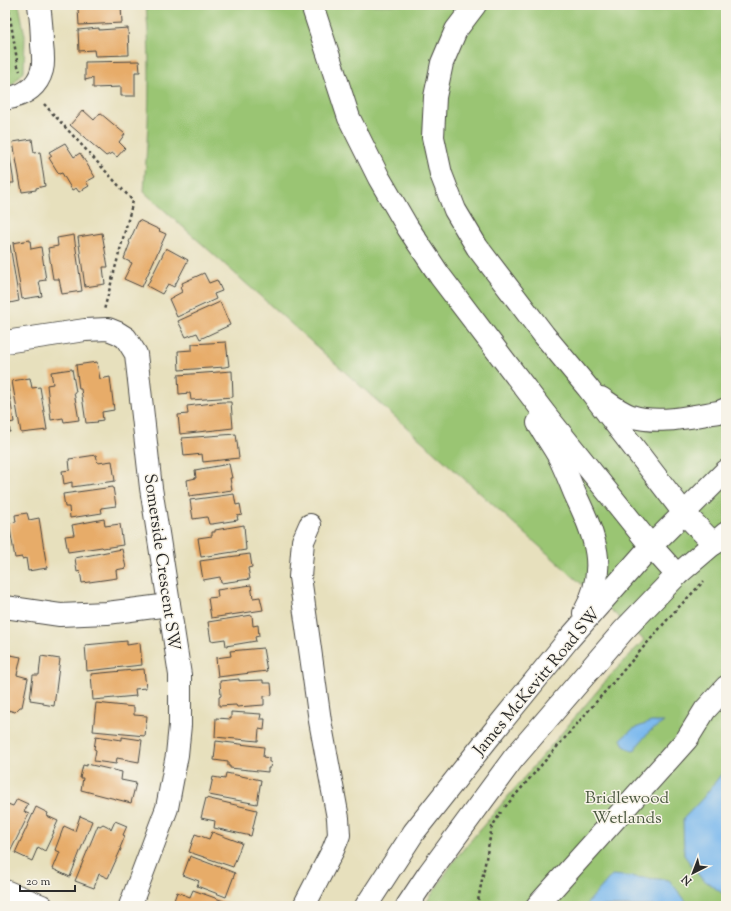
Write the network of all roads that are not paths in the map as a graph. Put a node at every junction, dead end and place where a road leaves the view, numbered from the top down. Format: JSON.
{"nodes":[{"id":1,"x":39,"y":5,"type":"edge"},
{"id":2,"x":312,"y":5,"type":"edge"},
{"id":3,"x":475,"y":5,"type":"edge"},
{"id":4,"x":5,"y":99,"type":"edge"},
{"id":5,"x":440,"y":276,"type":"junction"},
{"id":6,"x":5,"y":342,"type":"edge"},
{"id":7,"x":588,"y":388,"type":"junction"},
{"id":8,"x":726,"y":409,"type":"edge"},
{"id":9,"x":726,"y":471,"type":"edge"},
{"id":10,"x":684,"y":513,"type":"junction"},
{"id":11,"x":310,"y":525,"type":"dead end"},
{"id":12,"x":720,"y":538,"type":"edge"},
{"id":13,"x":651,"y":546,"type":"junction"},
{"id":14,"x":677,"y":575,"type":"junction"},
{"id":15,"x":169,"y":605,"type":"junction"},
{"id":16,"x":5,"y":607,"type":"edge"},
{"id":17,"x":568,"y":640,"type":"junction"},
{"id":18,"x":726,"y":687,"type":"edge"},
{"id":19,"x":5,"y":891,"type":"edge"},
{"id":20,"x":42,"y":906,"type":"edge"},
{"id":21,"x":130,"y":906,"type":"edge"},
{"id":22,"x":304,"y":906,"type":"edge"},
{"id":23,"x":366,"y":906,"type":"edge"},
{"id":24,"x":408,"y":906,"type":"edge"},
{"id":25,"x":537,"y":906,"type":"edge"}],
"edges":[{"from":1,"to":4,"type":"main road"},
{"from":2,"to":5,"type":"main road"},
{"from":3,"to":7,"type":"main road"},
{"from":5,"to":13,"type":"main road"},
{"from":5,"to":17,"type":"main road"},
{"from":6,"to":15,"type":"main road","name":"Somerside Crescent SW"},
{"from":7,"to":8,"type":"main road"},
{"from":7,"to":10,"type":"main road"},
{"from":9,"to":10,"type":"main road","name":"James McKevitt Road SW"},
{"from":10,"to":12,"type":"main road"},
{"from":10,"to":13,"type":"main road","name":"James McKevitt Road SW"},
{"from":11,"to":22,"type":"main road"},
{"from":12,"to":14,"type":"main road","name":"James McKevitt Road SW"},
{"from":13,"to":14,"type":"main road"},
{"from":13,"to":17,"type":"main road","name":"James McKevitt Road SW"},
{"from":14,"to":24,"type":"main road","name":"James McKevitt Road SW"},
{"from":15,"to":16,"type":"main road"},
{"from":15,"to":21,"type":"main road","name":"Somerside Crescent SW"},
{"from":17,"to":23,"type":"main road","name":"James McKevitt Road SW"},
{"from":18,"to":25,"type":"main road"},
{"from":19,"to":20,"type":"main road"}]}
